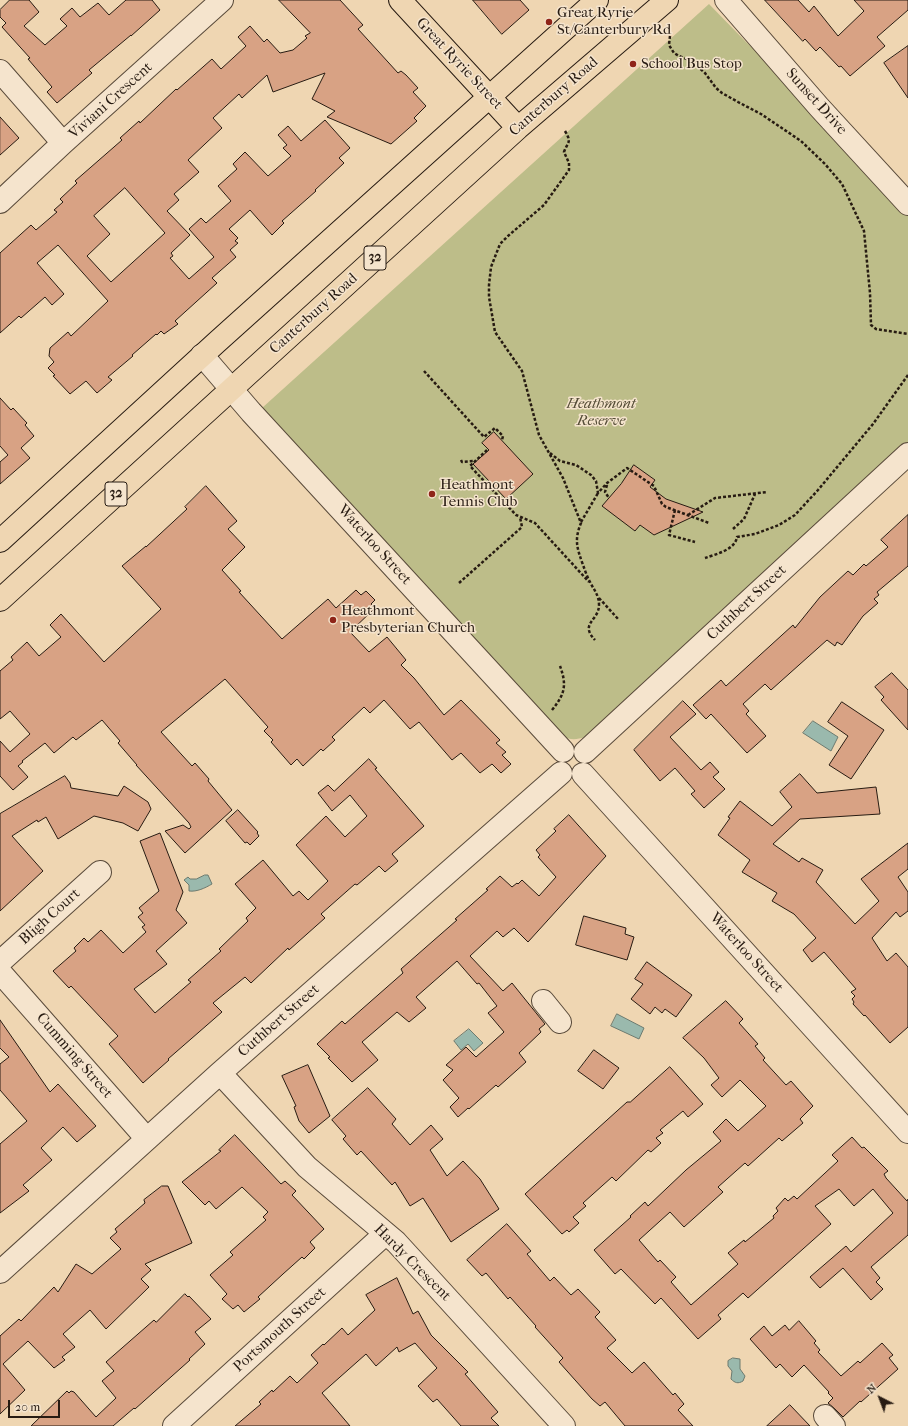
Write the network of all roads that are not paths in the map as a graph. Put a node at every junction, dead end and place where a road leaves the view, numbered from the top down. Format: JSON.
{"nodes":[{"id":1,"x":222,"y":0,"type":"edge"},
{"id":2,"x":400,"y":0,"type":"edge"},
{"id":3,"x":597,"y":0,"type":"edge"},
{"id":4,"x":667,"y":0,"type":"edge"},
{"id":5,"x":726,"y":0,"type":"edge"},
{"id":6,"x":0,"y":71,"type":"edge"},
{"id":7,"x":489,"y":97,"type":"junction"},
{"id":8,"x":518,"y":128,"type":"junction"},
{"id":9,"x":63,"y":143,"type":"junction"},
{"id":10,"x":0,"y":202,"type":"edge"},
{"id":11,"x":908,"y":204,"type":"edge"},
{"id":12,"x":202,"y":356,"type":"junction"},
{"id":13,"x":232,"y":388,"type":"junction"},
{"id":14,"x":908,"y":454,"type":"edge"},
{"id":15,"x":0,"y":541,"type":"edge"},
{"id":16,"x":0,"y":600,"type":"edge"},
{"id":17,"x":563,"y":751,"type":"junction"},
{"id":18,"x":585,"y":752,"type":"junction"},
{"id":19,"x":561,"y":773,"type":"junction"},
{"id":20,"x":583,"y":774,"type":"junction"},
{"id":21,"x":100,"y":872,"type":"dead end"},
{"id":22,"x":0,"y":962,"type":"edge"},
{"id":23,"x":0,"y":972,"type":"edge"},
{"id":24,"x":543,"y":1001,"type":"dead end"},
{"id":25,"x":560,"y":1022,"type":"dead end"},
{"id":26,"x":220,"y":1074,"type":"junction"},
{"id":27,"x":908,"y":1132,"type":"edge"},
{"id":28,"x":147,"y":1139,"type":"junction"},
{"id":29,"x":385,"y":1234,"type":"junction"},
{"id":30,"x":0,"y":1272,"type":"edge"},
{"id":31,"x":174,"y":1426,"type":"edge"},
{"id":32,"x":564,"y":1426,"type":"edge"}],
"edges":[{"from":1,"to":9,"type":"street","name":"Viviani Crescent"},
{"from":2,"to":7,"type":"main road","name":"Great Ryrie Street"},
{"from":3,"to":7,"type":"main road"},
{"from":4,"to":8,"type":"main road","name":"Canterbury Road","number":"32"},
{"from":5,"to":11,"type":"street","name":"Sunset Drive"},
{"from":6,"to":9,"type":"street"},
{"from":7,"to":8,"type":"main road","name":"Great Ryrie Street"},
{"from":7,"to":12,"type":"main road"},
{"from":8,"to":13,"type":"main road","name":"Canterbury Road","number":"32"},
{"from":9,"to":10,"type":"street","name":"Viviani Crescent"},
{"from":12,"to":13,"type":"street","name":"Waterloo Street"},
{"from":12,"to":15,"type":"main road"},
{"from":13,"to":16,"type":"main road","name":"Canterbury Road","number":"32"},
{"from":13,"to":17,"type":"street","name":"Waterloo Street"},
{"from":14,"to":18,"type":"street","name":"Cuthbert Street"},
{"from":17,"to":18,"type":"street"},
{"from":17,"to":19,"type":"street"},
{"from":18,"to":20,"type":"street"},
{"from":19,"to":20,"type":"street"},
{"from":19,"to":26,"type":"street","name":"Cuthbert Street"},
{"from":20,"to":27,"type":"street","name":"Waterloo Street"},
{"from":21,"to":22,"type":"street","name":"Bligh Court"},
{"from":23,"to":28,"type":"street","name":"Cumming Street"},
{"from":24,"to":25,"type":"street"},
{"from":26,"to":28,"type":"street","name":"Cuthbert Street"},
{"from":26,"to":29,"type":"street","name":"Hardy Crescent"},
{"from":28,"to":30,"type":"street","name":"Cuthbert Street"},
{"from":29,"to":31,"type":"street","name":"Portsmouth Street"},
{"from":29,"to":32,"type":"street","name":"Hardy Crescent"}]}
